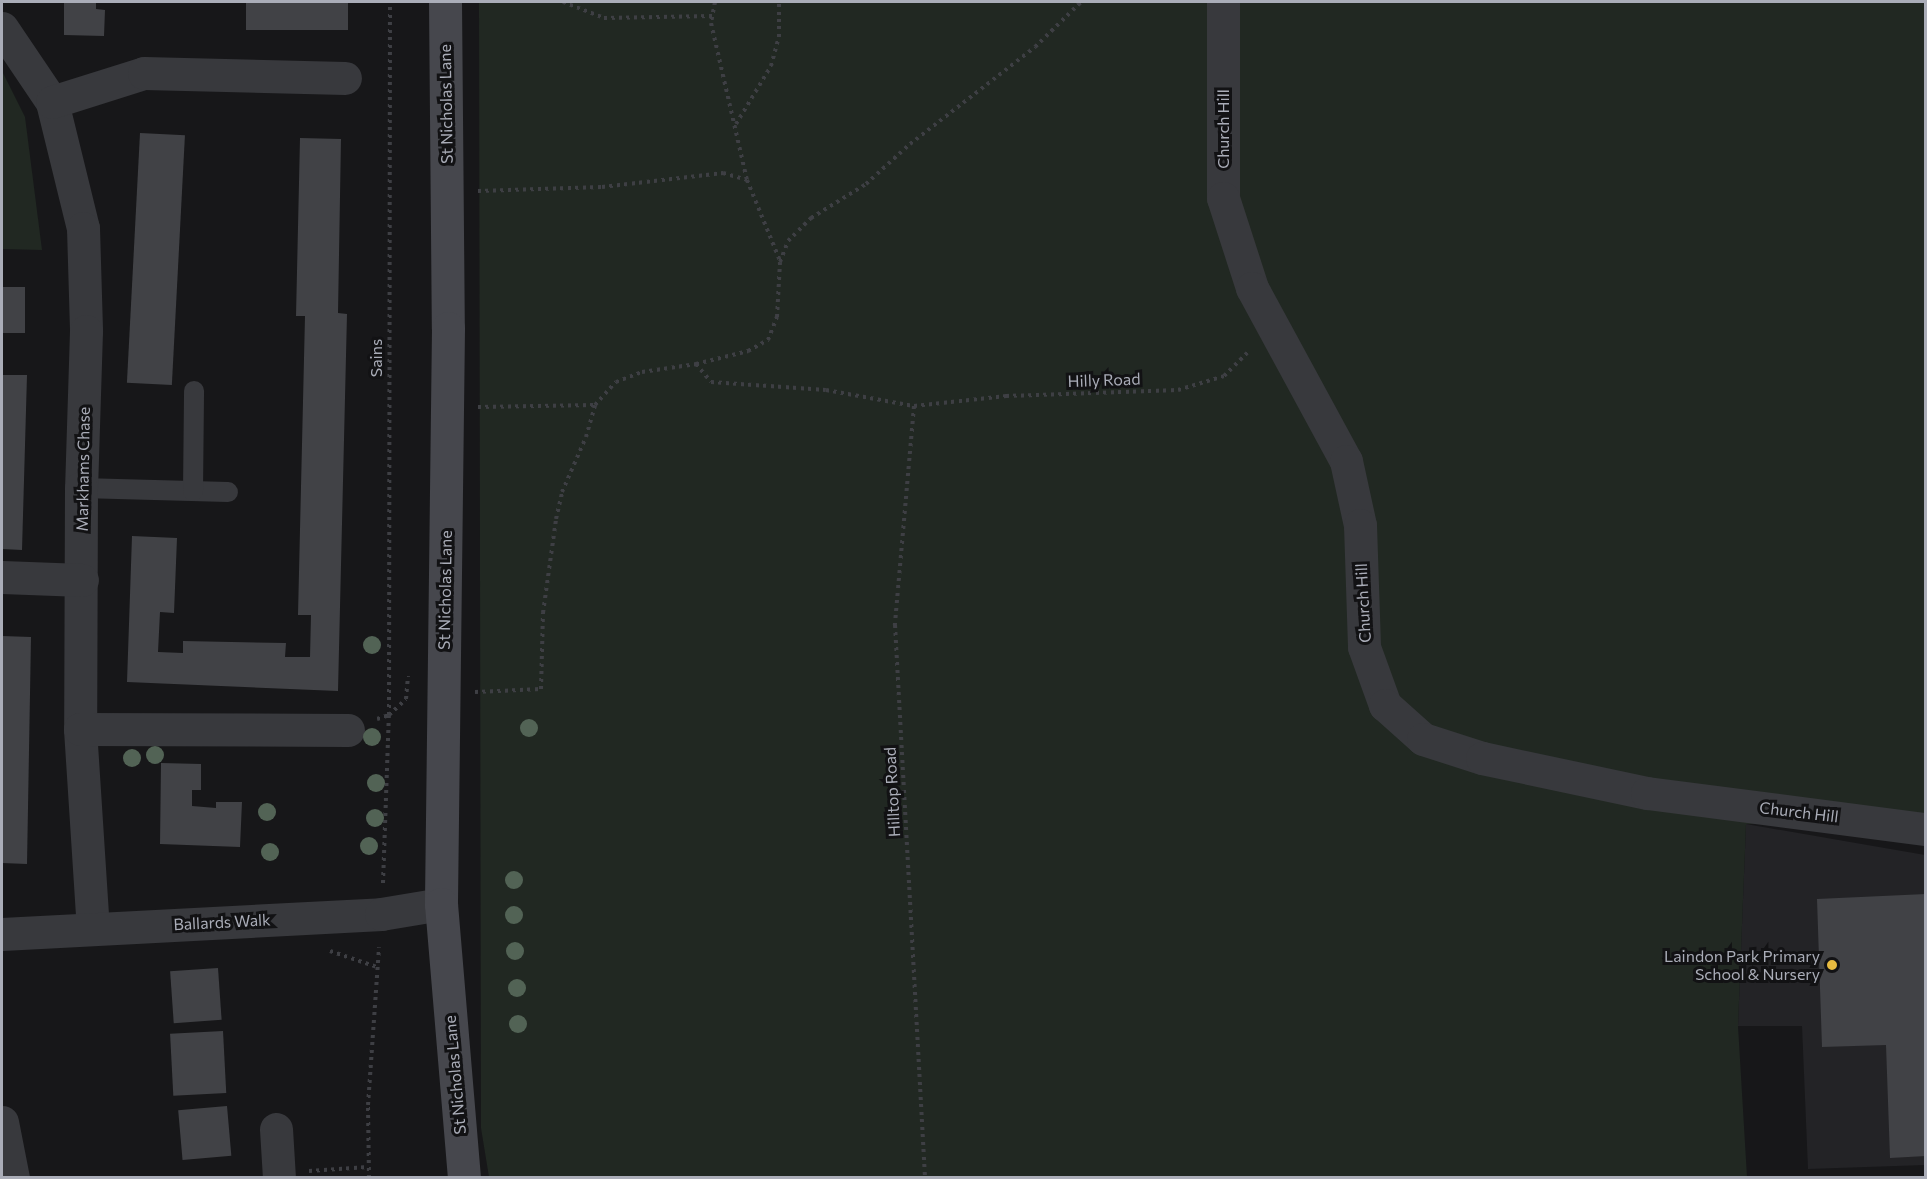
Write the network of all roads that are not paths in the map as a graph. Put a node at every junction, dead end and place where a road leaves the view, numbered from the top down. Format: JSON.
{"nodes":[{"id":1,"x":445,"y":2,"type":"edge"},
{"id":2,"x":1223,"y":2,"type":"edge"},
{"id":3,"x":2,"y":28,"type":"edge"},
{"id":4,"x":345,"y":78,"type":"dead end"},
{"id":5,"x":52,"y":102,"type":"junction"},
{"id":6,"x":194,"y":391,"type":"dead end"},
{"id":7,"x":81,"y":488,"type":"junction"},
{"id":8,"x":193,"y":491,"type":"junction"},
{"id":9,"x":228,"y":492,"type":"dead end"},
{"id":10,"x":2,"y":577,"type":"edge"},
{"id":11,"x":82,"y":580,"type":"junction"},
{"id":12,"x":80,"y":729,"type":"junction"},
{"id":13,"x":348,"y":730,"type":"dead end"},
{"id":14,"x":1926,"y":829,"type":"edge"},
{"id":15,"x":441,"y":904,"type":"junction"},
{"id":16,"x":93,"y":929,"type":"junction"},
{"id":17,"x":2,"y":934,"type":"edge"},
{"id":18,"x":2,"y":1122,"type":"edge"},
{"id":19,"x":276,"y":1129,"type":"dead end"},
{"id":20,"x":278,"y":1175,"type":"edge"},
{"id":21,"x":13,"y":1178,"type":"edge"},
{"id":22,"x":464,"y":1178,"type":"edge"}],
"edges":[{"from":1,"to":15,"type":"main road","name":"St Nicholas Lane"},
{"from":2,"to":14,"type":"street","name":"Church Hill"},
{"from":3,"to":5,"type":"street","name":"Markhams Chase"},
{"from":4,"to":5,"type":"street"},
{"from":5,"to":7,"type":"street","name":"Markhams Chase"},
{"from":6,"to":8,"type":"lane"},
{"from":7,"to":8,"type":"lane"},
{"from":7,"to":11,"type":"street","name":"Markhams Chase"},
{"from":8,"to":9,"type":"lane"},
{"from":10,"to":11,"type":"street"},
{"from":11,"to":12,"type":"street","name":"Markhams Chase"},
{"from":12,"to":13,"type":"street"},
{"from":12,"to":16,"type":"street","name":"Markhams Chase"},
{"from":15,"to":16,"type":"street","name":"Ballards Walk"},
{"from":15,"to":22,"type":"main road","name":"St Nicholas Lane"},
{"from":16,"to":17,"type":"street","name":"Ballards Walk"},
{"from":18,"to":21,"type":"street"},
{"from":19,"to":20,"type":"street"}]}
